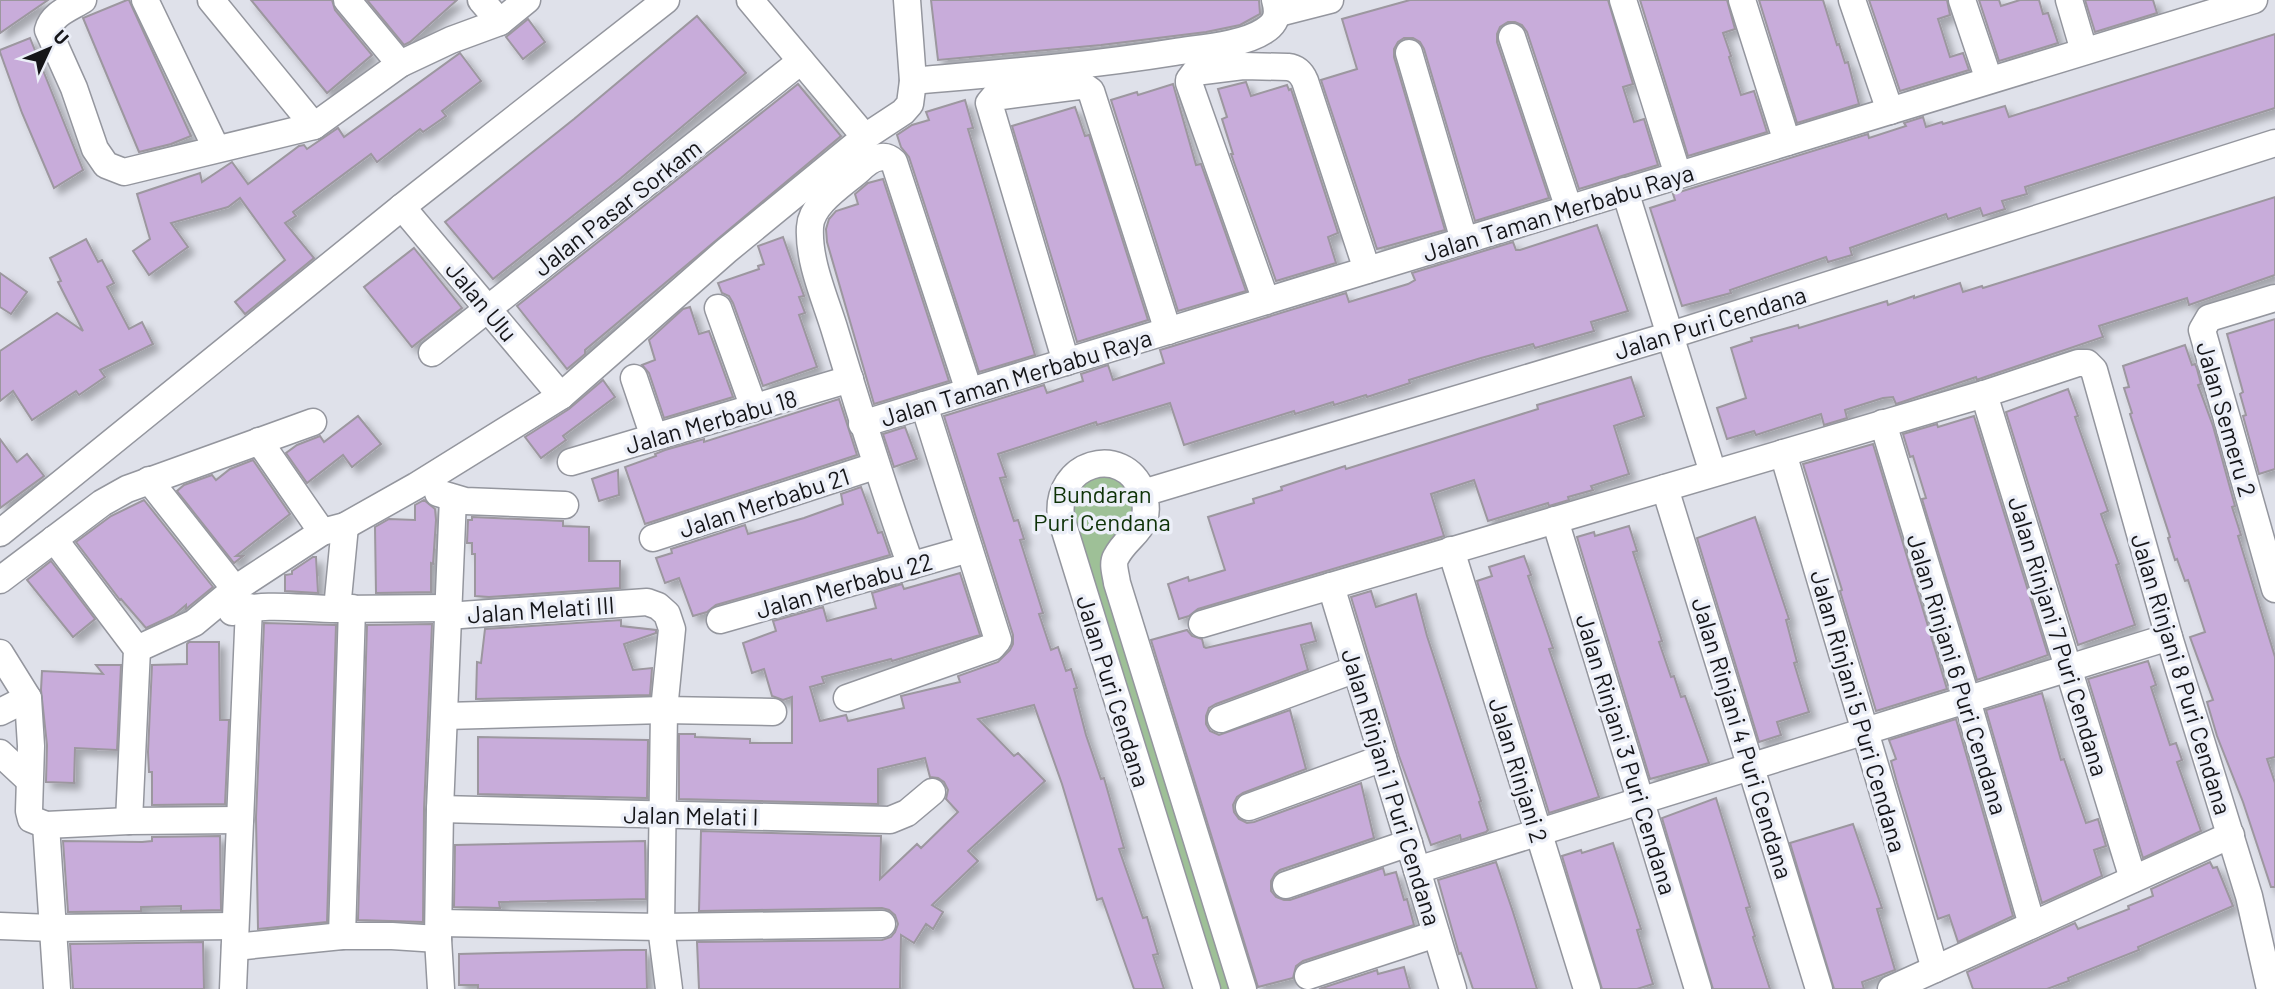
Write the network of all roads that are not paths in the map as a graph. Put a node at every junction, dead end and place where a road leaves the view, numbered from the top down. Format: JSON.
{"nodes":[{"id":1,"x":83,"y":0,"type":"edge"},
{"id":2,"x":145,"y":0,"type":"edge"},
{"id":3,"x":211,"y":0,"type":"edge"},
{"id":4,"x":347,"y":0,"type":"edge"},
{"id":5,"x":481,"y":0,"type":"edge"},
{"id":6,"x":527,"y":0,"type":"edge"},
{"id":7,"x":666,"y":0,"type":"edge"},
{"id":8,"x":750,"y":0,"type":"edge"},
{"id":9,"x":907,"y":0,"type":"edge"},
{"id":10,"x":1330,"y":0,"type":"edge"},
{"id":11,"x":1623,"y":0,"type":"edge"},
{"id":12,"x":1742,"y":0,"type":"edge"},
{"id":13,"x":1852,"y":0,"type":"edge"},
{"id":14,"x":1962,"y":0,"type":"edge"},
{"id":15,"x":2069,"y":0,"type":"edge"},
{"id":16,"x":2254,"y":0,"type":"edge"},
{"id":17,"x":1277,"y":7,"type":"edge"},
{"id":18,"x":2179,"y":11,"type":"edge"},
{"id":19,"x":500,"y":22,"type":"junction"},
{"id":20,"x":1512,"y":37,"type":"dead end"},
{"id":21,"x":2084,"y":51,"type":"junction"},
{"id":22,"x":1409,"y":53,"type":"dead end"},
{"id":23,"x":801,"y":61,"type":"junction"},
{"id":24,"x":400,"y":64,"type":"junction"},
{"id":25,"x":1989,"y":80,"type":"junction"},
{"id":26,"x":914,"y":81,"type":"junction"},
{"id":27,"x":1890,"y":111,"type":"junction"},
{"id":28,"x":314,"y":126,"type":"junction"},
{"id":29,"x":865,"y":137,"type":"junction"},
{"id":30,"x":1787,"y":142,"type":"junction"},
{"id":31,"x":2275,"y":142,"type":"edge"},
{"id":32,"x":216,"y":148,"type":"junction"},
{"id":33,"x":1678,"y":175,"type":"junction"},
{"id":34,"x":1626,"y":191,"type":"junction"},
{"id":35,"x":402,"y":207,"type":"junction"},
{"id":36,"x":1569,"y":209,"type":"junction"},
{"id":37,"x":1464,"y":240,"type":"junction"},
{"id":38,"x":1367,"y":270,"type":"junction"},
{"id":39,"x":2275,"y":298,"type":"edge"},
{"id":40,"x":1266,"y":301,"type":"junction"},
{"id":41,"x":489,"y":308,"type":"junction"},
{"id":42,"x":718,"y":308,"type":"dead end"},
{"id":43,"x":1168,"y":331,"type":"junction"},
{"id":44,"x":1671,"y":335,"type":"junction"},
{"id":45,"x":432,"y":353,"type":"dead end"},
{"id":46,"x":1066,"y":362,"type":"junction"},
{"id":47,"x":635,"y":378,"type":"dead end"},
{"id":48,"x":850,"y":379,"type":"junction"},
{"id":49,"x":969,"y":391,"type":"junction"},
{"id":50,"x":1984,"y":394,"type":"junction"},
{"id":51,"x":561,"y":396,"type":"junction"},
{"id":52,"x":925,"y":405,"type":"junction"},
{"id":53,"x":754,"y":408,"type":"junction"},
{"id":54,"x":313,"y":422,"type":"dead end"},
{"id":55,"x":1883,"y":423,"type":"junction"},
{"id":56,"x":862,"y":424,"type":"junction"},
{"id":57,"x":654,"y":437,"type":"junction"},
{"id":58,"x":259,"y":441,"type":"junction"},
{"id":59,"x":1783,"y":453,"type":"junction"},
{"id":60,"x":571,"y":462,"type":"dead end"},
{"id":61,"x":875,"y":466,"type":"junction"},
{"id":62,"x":1713,"y":473,"type":"junction"},
{"id":63,"x":149,"y":480,"type":"junction"},
{"id":64,"x":416,"y":486,"type":"junction"},
{"id":65,"x":1665,"y":488,"type":"junction"},
{"id":66,"x":1143,"y":493,"type":"junction"},
{"id":67,"x":453,"y":498,"type":"junction"},
{"id":68,"x":565,"y":505,"type":"dead end"},
{"id":69,"x":1555,"y":520,"type":"junction"},
{"id":70,"x":333,"y":529,"type":"junction"},
{"id":71,"x":0,"y":533,"type":"edge"},
{"id":72,"x":653,"y":538,"type":"dead end"},
{"id":73,"x":54,"y":539,"type":"junction"},
{"id":74,"x":969,"y":550,"type":"junction"},
{"id":75,"x":1451,"y":550,"type":"junction"},
{"id":76,"x":911,"y":566,"type":"junction"},
{"id":77,"x":0,"y":580,"type":"edge"},
{"id":78,"x":1331,"y":586,"type":"junction"},
{"id":79,"x":2275,"y":589,"type":"edge"},
{"id":80,"x":242,"y":598,"type":"junction"},
{"id":81,"x":345,"y":608,"type":"junction"},
{"id":82,"x":447,"y":612,"type":"junction"},
{"id":83,"x":720,"y":620,"type":"dead end"},
{"id":84,"x":1202,"y":624,"type":"dead end"},
{"id":85,"x":2169,"y":637,"type":"junction"},
{"id":86,"x":137,"y":649,"type":"junction"},
{"id":87,"x":0,"y":653,"type":"edge"},
{"id":88,"x":1356,"y":668,"type":"junction"},
{"id":89,"x":2069,"y":668,"type":"junction"},
{"id":90,"x":28,"y":698,"type":"junction"},
{"id":91,"x":847,"y":698,"type":"dead end"},
{"id":92,"x":1967,"y":700,"type":"junction"},
{"id":93,"x":664,"y":710,"type":"junction"},
{"id":94,"x":0,"y":712,"type":"edge"},
{"id":95,"x":773,"y":712,"type":"dead end"},
{"id":96,"x":445,"y":716,"type":"junction"},
{"id":97,"x":1221,"y":719,"type":"dead end"},
{"id":98,"x":1865,"y":731,"type":"junction"},
{"id":99,"x":0,"y":753,"type":"edge"},
{"id":100,"x":1383,"y":758,"type":"junction"},
{"id":101,"x":1752,"y":766,"type":"junction"},
{"id":102,"x":29,"y":780,"type":"junction"},
{"id":103,"x":932,"y":792,"type":"dead end"},
{"id":104,"x":1642,"y":800,"type":"junction"},
{"id":105,"x":1249,"y":807,"type":"dead end"},
{"id":106,"x":440,"y":809,"type":"junction"},
{"id":107,"x":664,"y":815,"type":"junction"},
{"id":108,"x":240,"y":820,"type":"junction"},
{"id":109,"x":129,"y":821,"type":"junction"},
{"id":110,"x":46,"y":825,"type":"junction"},
{"id":111,"x":1538,"y":832,"type":"junction"},
{"id":112,"x":2231,"y":835,"type":"junction"},
{"id":113,"x":1409,"y":843,"type":"junction"},
{"id":114,"x":1417,"y":870,"type":"junction"},
{"id":115,"x":2133,"y":879,"type":"junction"},
{"id":116,"x":1286,"y":885,"type":"dead end"},
{"id":117,"x":882,"y":924,"type":"dead end"},
{"id":118,"x":2032,"y":925,"type":"junction"},
{"id":119,"x":0,"y":926,"type":"edge"},
{"id":120,"x":661,"y":927,"type":"junction"},
{"id":121,"x":52,"y":928,"type":"junction"},
{"id":122,"x":439,"y":931,"type":"junction"},
{"id":123,"x":1436,"y":934,"type":"junction"},
{"id":124,"x":235,"y":936,"type":"junction"},
{"id":125,"x":342,"y":936,"type":"junction"},
{"id":126,"x":1936,"y":969,"type":"junction"},
{"id":127,"x":1308,"y":976,"type":"dead end"},
{"id":128,"x":57,"y":989,"type":"edge"},
{"id":129,"x":233,"y":989,"type":"edge"},
{"id":130,"x":441,"y":989,"type":"edge"},
{"id":131,"x":669,"y":989,"type":"edge"},
{"id":132,"x":1207,"y":989,"type":"edge"},
{"id":133,"x":1243,"y":989,"type":"edge"},
{"id":134,"x":1453,"y":989,"type":"edge"},
{"id":135,"x":1587,"y":989,"type":"edge"},
{"id":136,"x":1699,"y":989,"type":"edge"},
{"id":137,"x":1819,"y":989,"type":"edge"},
{"id":138,"x":1891,"y":989,"type":"edge"},
{"id":139,"x":2270,"y":989,"type":"edge"}],
"edges":[{"from":1,"to":32,"type":"street"},
{"from":2,"to":32,"type":"street"},
{"from":3,"to":28,"type":"street"},
{"from":4,"to":24,"type":"street"},
{"from":5,"to":19,"type":"street"},
{"from":6,"to":19,"type":"street"},
{"from":7,"to":35,"type":"street"},
{"from":8,"to":23,"type":"street"},
{"from":9,"to":26,"type":"street"},
{"from":10,"to":17,"type":"street"},
{"from":11,"to":33,"type":"street"},
{"from":12,"to":30,"type":"street"},
{"from":13,"to":27,"type":"street"},
{"from":14,"to":25,"type":"street"},
{"from":15,"to":21,"type":"street"},
{"from":16,"to":18,"type":"street","name":"Jalan Taman Merbabu Raya"},
{"from":17,"to":26,"type":"street"},
{"from":18,"to":21,"type":"street","name":"Jalan Taman Merbabu Raya"},
{"from":19,"to":24,"type":"street"},
{"from":20,"to":36,"type":"street"},
{"from":21,"to":25,"type":"street","name":"Jalan Taman Merbabu Raya"},
{"from":22,"to":37,"type":"street"},
{"from":23,"to":29,"type":"street"},
{"from":23,"to":41,"type":"street","name":"Jalan Pasar Sorkam"},
{"from":24,"to":28,"type":"street"},
{"from":25,"to":27,"type":"street","name":"Jalan Taman Merbabu Raya"},
{"from":26,"to":29,"type":"street"},
{"from":27,"to":30,"type":"street","name":"Jalan Taman Merbabu Raya"},
{"from":28,"to":32,"type":"street"},
{"from":29,"to":51,"type":"street"},
{"from":30,"to":33,"type":"street","name":"Jalan Taman Merbabu Raya"},
{"from":31,"to":44,"type":"street","name":"Jalan Puri Cendana"},
{"from":33,"to":34,"type":"street","name":"Jalan Taman Merbabu Raya"},
{"from":34,"to":36,"type":"street","name":"Jalan Taman Merbabu Raya"},
{"from":34,"to":44,"type":"street"},
{"from":35,"to":41,"type":"street","name":"Jalan Ulu"},
{"from":35,"to":71,"type":"street"},
{"from":36,"to":37,"type":"street","name":"Jalan Taman Merbabu Raya"},
{"from":37,"to":38,"type":"street","name":"Jalan Taman Merbabu Raya"},
{"from":38,"to":40,"type":"street","name":"Jalan Taman Merbabu Raya"},
{"from":38,"to":40,"type":"street"},
{"from":39,"to":79,"type":"street","name":"Jalan Semeru 2"},
{"from":40,"to":43,"type":"street","name":"Jalan Taman Merbabu Raya"},
{"from":41,"to":45,"type":"street","name":"Jalan Pasar Sorkam"},
{"from":41,"to":51,"type":"street","name":"Jalan Ulu"},
{"from":42,"to":53,"type":"street"},
{"from":43,"to":46,"type":"street","name":"Jalan Taman Merbabu Raya"},
{"from":43,"to":46,"type":"street"},
{"from":44,"to":62,"type":"street"},
{"from":44,"to":66,"type":"street","name":"Jalan Puri Cendana"},
{"from":46,"to":49,"type":"street","name":"Jalan Taman Merbabu Raya"},
{"from":47,"to":57,"type":"street"},
{"from":48,"to":49,"type":"street"},
{"from":48,"to":53,"type":"street","name":"Jalan Merbabu 18"},
{"from":48,"to":56,"type":"street"},
{"from":49,"to":52,"type":"street","name":"Jalan Taman Merbabu Raya"},
{"from":50,"to":55,"type":"street"},
{"from":50,"to":85,"type":"street","name":"Jalan Rinjani 8 Puri Cendana"},
{"from":50,"to":89,"type":"street","name":"Jalan Rinjani 7 Puri Cendana"},
{"from":51,"to":64,"type":"street"},
{"from":52,"to":56,"type":"street","name":"Jalan Taman Merbabu Raya"},
{"from":52,"to":74,"type":"street"},
{"from":53,"to":57,"type":"street","name":"Jalan Merbabu 18"},
{"from":54,"to":58,"type":"street"},
{"from":55,"to":59,"type":"street"},
{"from":55,"to":92,"type":"street","name":"Jalan Rinjani 6 Puri Cendana"},
{"from":56,"to":61,"type":"street"},
{"from":57,"to":60,"type":"street","name":"Jalan Merbabu 18"},
{"from":58,"to":63,"type":"street"},
{"from":58,"to":70,"type":"street"},
{"from":59,"to":62,"type":"street"},
{"from":59,"to":98,"type":"street","name":"Jalan Rinjani 5 Puri Cendana"},
{"from":61,"to":72,"type":"street","name":"Jalan Merbabu 21"},
{"from":61,"to":76,"type":"street"},
{"from":62,"to":65,"type":"street"},
{"from":63,"to":73,"type":"street"},
{"from":63,"to":80,"type":"street"},
{"from":64,"to":67,"type":"street"},
{"from":64,"to":70,"type":"street"},
{"from":65,"to":69,"type":"street"},
{"from":65,"to":101,"type":"street","name":"Jalan Rinjani 4 Puri Cendana"},
{"from":66,"to":132,"type":"street","name":"Jalan Puri Cendana"},
{"from":66,"to":133,"type":"street","name":"Jalan Puri Cendana"},
{"from":67,"to":68,"type":"street"},
{"from":67,"to":82,"type":"street","name":"Jalan Melati III"},
{"from":69,"to":75,"type":"street"},
{"from":69,"to":104,"type":"street","name":"Jalan Rinjani 3 Puri Cendana"},
{"from":70,"to":80,"type":"street"},
{"from":70,"to":81,"type":"street"},
{"from":73,"to":77,"type":"street"},
{"from":73,"to":86,"type":"street"},
{"from":74,"to":76,"type":"street","name":"Jalan Merbabu 22"},
{"from":74,"to":91,"type":"street"},
{"from":75,"to":78,"type":"street"},
{"from":75,"to":111,"type":"street","name":"Jalan Rinjani 2"},
{"from":76,"to":83,"type":"street","name":"Jalan Merbabu 22"},
{"from":78,"to":84,"type":"street"},
{"from":78,"to":88,"type":"street","name":"Jalan Rinjani 1 Puri Cendana"},
{"from":80,"to":81,"type":"street"},
{"from":80,"to":86,"type":"street"},
{"from":80,"to":108,"type":"street"},
{"from":81,"to":82,"type":"street"},
{"from":81,"to":125,"type":"street"},
{"from":82,"to":93,"type":"street","name":"Jalan Melati III"},
{"from":82,"to":96,"type":"street"},
{"from":85,"to":89,"type":"street"},
{"from":85,"to":112,"type":"street","name":"Jalan Rinjani 8 Puri Cendana"},
{"from":86,"to":109,"type":"street"},
{"from":87,"to":90,"type":"street"},
{"from":88,"to":97,"type":"street"},
{"from":88,"to":100,"type":"street","name":"Jalan Rinjani 1 Puri Cendana"},
{"from":89,"to":92,"type":"street"},
{"from":89,"to":115,"type":"street","name":"Jalan Rinjani 7 Puri Cendana"},
{"from":90,"to":94,"type":"street"},
{"from":90,"to":102,"type":"street"},
{"from":92,"to":98,"type":"street"},
{"from":92,"to":118,"type":"street","name":"Jalan Rinjani 6 Puri Cendana"},
{"from":93,"to":95,"type":"street"},
{"from":93,"to":96,"type":"street"},
{"from":93,"to":107,"type":"street"},
{"from":96,"to":106,"type":"street"},
{"from":98,"to":101,"type":"street"},
{"from":98,"to":126,"type":"street","name":"Jalan Rinjani 5 Puri Cendana"},
{"from":99,"to":102,"type":"street"},
{"from":100,"to":105,"type":"street"},
{"from":100,"to":113,"type":"street","name":"Jalan Rinjani 1 Puri Cendana"},
{"from":101,"to":104,"type":"street"},
{"from":101,"to":137,"type":"street","name":"Jalan Rinjani 4 Puri Cendana"},
{"from":102,"to":110,"type":"street"},
{"from":103,"to":107,"type":"street","name":"Jalan Melati I"},
{"from":104,"to":111,"type":"street"},
{"from":104,"to":136,"type":"street","name":"Jalan Rinjani 3 Puri Cendana"},
{"from":106,"to":107,"type":"street","name":"Jalan Melati I"},
{"from":106,"to":122,"type":"street"},
{"from":107,"to":120,"type":"street"},
{"from":108,"to":109,"type":"street"},
{"from":108,"to":124,"type":"street"},
{"from":109,"to":110,"type":"street"},
{"from":110,"to":121,"type":"street"},
{"from":111,"to":114,"type":"street"},
{"from":111,"to":135,"type":"street","name":"Jalan Rinjani 2"},
{"from":112,"to":115,"type":"street"},
{"from":112,"to":139,"type":"street","name":"Jalan Rinjani 8 Puri Cendana"},
{"from":113,"to":114,"type":"street","name":"Jalan Rinjani 1 Puri Cendana"},
{"from":113,"to":116,"type":"street"},
{"from":114,"to":123,"type":"street","name":"Jalan Rinjani 1 Puri Cendana"},
{"from":115,"to":118,"type":"street"},
{"from":117,"to":120,"type":"street"},
{"from":118,"to":126,"type":"street"},
{"from":119,"to":121,"type":"street"},
{"from":120,"to":122,"type":"street"},
{"from":120,"to":131,"type":"street"},
{"from":121,"to":124,"type":"street"},
{"from":121,"to":128,"type":"street"},
{"from":122,"to":125,"type":"street"},
{"from":122,"to":130,"type":"street"},
{"from":123,"to":127,"type":"street"},
{"from":123,"to":134,"type":"street","name":"Jalan Rinjani 1 Puri Cendana"},
{"from":124,"to":125,"type":"street"},
{"from":124,"to":129,"type":"street"},
{"from":126,"to":138,"type":"street"}]}
